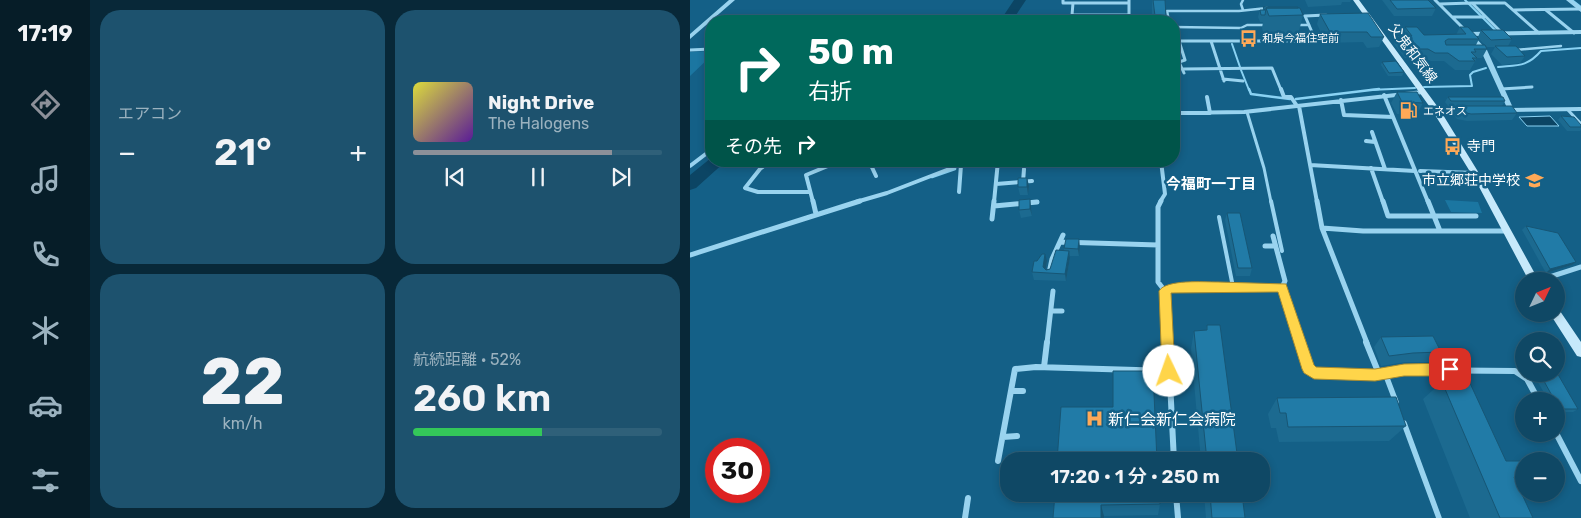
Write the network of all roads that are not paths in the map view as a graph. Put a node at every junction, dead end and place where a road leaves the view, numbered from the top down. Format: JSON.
{"nodes":[{"id":1,"x":732,"y":0,"type":"edge"},
{"id":2,"x":1063,"y":0,"type":"edge"},
{"id":3,"x":1243,"y":0,"type":"edge"},
{"id":4,"x":1356,"y":0,"type":"edge"},
{"id":5,"x":1436,"y":0,"type":"edge"},
{"id":6,"x":1569,"y":0,"type":"edge"},
{"id":7,"x":1096,"y":1,"type":"edge"},
{"id":8,"x":1129,"y":1,"type":"edge"},
{"id":9,"x":1485,"y":2,"type":"edge"},
{"id":10,"x":1073,"y":3,"type":"junction"},
{"id":11,"x":1440,"y":4,"type":"junction"},
{"id":12,"x":1471,"y":4,"type":"junction"},
{"id":13,"x":1164,"y":8,"type":"edge"},
{"id":14,"x":1274,"y":8,"type":"edge"},
{"id":15,"x":1243,"y":10,"type":"junction"},
{"id":16,"x":1514,"y":10,"type":"junction"},
{"id":17,"x":1546,"y":10,"type":"junction"},
{"id":18,"x":1581,"y":10,"type":"edge"},
{"id":19,"x":1167,"y":11,"type":"junction"},
{"id":20,"x":1302,"y":13,"type":"edge"},
{"id":21,"x":715,"y":15,"type":"edge"},
{"id":22,"x":1129,"y":15,"type":"joint"},
{"id":23,"x":1168,"y":15,"type":"edge"},
{"id":24,"x":1334,"y":15,"type":"edge"},
{"id":25,"x":1306,"y":16,"type":"junction"},
{"id":26,"x":1453,"y":17,"type":"junction"},
{"id":27,"x":1482,"y":17,"type":"junction"},
{"id":28,"x":705,"y":24,"type":"edge"},
{"id":29,"x":1309,"y":24,"type":"junction"},
{"id":30,"x":1273,"y":25,"type":"edge"},
{"id":31,"x":1291,"y":25,"type":"edge"},
{"id":32,"x":1180,"y":27,"type":"edge"},
{"id":33,"x":1574,"y":32,"type":"junction"},
{"id":34,"x":1581,"y":32,"type":"edge"},
{"id":35,"x":1502,"y":33,"type":"junction"},
{"id":36,"x":1539,"y":33,"type":"junction"},
{"id":37,"x":1468,"y":34,"type":"junction"},
{"id":38,"x":690,"y":37,"type":"edge"},
{"id":39,"x":1180,"y":41,"type":"edge"},
{"id":40,"x":1211,"y":41,"type":"junction"},
{"id":41,"x":1180,"y":44,"type":"edge"},
{"id":42,"x":1561,"y":46,"type":"dead end"},
{"id":43,"x":705,"y":49,"type":"edge"},
{"id":44,"x":690,"y":50,"type":"edge"},
{"id":45,"x":1512,"y":50,"type":"edge"},
{"id":46,"x":1180,"y":62,"type":"edge"},
{"id":47,"x":1269,"y":63,"type":"dead end"},
{"id":48,"x":1180,"y":64,"type":"edge"},
{"id":49,"x":1220,"y":68,"type":"junction"},
{"id":50,"x":1272,"y":68,"type":"junction"},
{"id":51,"x":1243,"y":81,"type":"dead end"},
{"id":52,"x":1532,"y":87,"type":"dead end"},
{"id":53,"x":1501,"y":89,"type":"junction"},
{"id":54,"x":1423,"y":92,"type":"junction"},
{"id":55,"x":1384,"y":94,"type":"junction"},
{"id":56,"x":1207,"y":97,"type":"dead end"},
{"id":57,"x":1341,"y":100,"type":"junction"},
{"id":58,"x":1298,"y":106,"type":"junction"},
{"id":59,"x":1581,"y":109,"type":"edge"},
{"id":60,"x":1436,"y":110,"type":"junction"},
{"id":61,"x":1468,"y":110,"type":"edge"},
{"id":62,"x":1503,"y":110,"type":"edge"},
{"id":63,"x":1511,"y":110,"type":"junction"},
{"id":64,"x":1568,"y":110,"type":"junction"},
{"id":65,"x":1210,"y":112,"type":"junction"},
{"id":66,"x":1247,"y":112,"type":"junction"},
{"id":67,"x":1180,"y":113,"type":"edge"},
{"id":68,"x":1393,"y":117,"type":"junction"},
{"id":69,"x":1581,"y":124,"type":"edge"},
{"id":70,"x":1372,"y":132,"type":"dead end"},
{"id":71,"x":1366,"y":141,"type":"dead end"},
{"id":72,"x":1375,"y":142,"type":"junction"},
{"id":73,"x":705,"y":155,"type":"edge"},
{"id":74,"x":1310,"y":165,"type":"junction"},
{"id":75,"x":690,"y":166,"type":"edge"},
{"id":76,"x":762,"y":167,"type":"edge"},
{"id":77,"x":825,"y":167,"type":"edge"},
{"id":78,"x":872,"y":167,"type":"edge"},
{"id":79,"x":956,"y":167,"type":"edge"},
{"id":80,"x":961,"y":167,"type":"edge"},
{"id":81,"x":997,"y":167,"type":"edge"},
{"id":82,"x":1162,"y":167,"type":"edge"},
{"id":83,"x":1371,"y":168,"type":"junction"},
{"id":84,"x":1024,"y":169,"type":"dead end"},
{"id":85,"x":1385,"y":169,"type":"junction"},
{"id":86,"x":1417,"y":171,"type":"junction"},
{"id":87,"x":1475,"y":173,"type":"junction"},
{"id":88,"x":876,"y":176,"type":"dead end"},
{"id":89,"x":1032,"y":181,"type":"dead end"},
{"id":90,"x":1023,"y":182,"type":"junction"},
{"id":91,"x":996,"y":184,"type":"junction"},
{"id":92,"x":810,"y":192,"type":"junction"},
{"id":93,"x":959,"y":192,"type":"dead end"},
{"id":94,"x":1037,"y":202,"type":"dead end"},
{"id":95,"x":1017,"y":204,"type":"junction"},
{"id":96,"x":994,"y":206,"type":"junction"},
{"id":97,"x":1016,"y":210,"type":"dead end"},
{"id":98,"x":816,"y":214,"type":"junction"},
{"id":99,"x":1433,"y":215,"type":"junction"},
{"id":100,"x":1476,"y":216,"type":"dead end"},
{"id":101,"x":1219,"y":217,"type":"dead end"},
{"id":102,"x":992,"y":218,"type":"dead end"},
{"id":103,"x":1322,"y":228,"type":"junction"},
{"id":104,"x":1440,"y":231,"type":"junction"},
{"id":105,"x":1506,"y":231,"type":"junction"},
{"id":106,"x":1063,"y":235,"type":"dead end"},
{"id":107,"x":1273,"y":236,"type":"dead end"},
{"id":108,"x":1111,"y":237,"type":"dead end"},
{"id":109,"x":1060,"y":242,"type":"junction"},
{"id":110,"x":1111,"y":244,"type":"junction"},
{"id":111,"x":1158,"y":245,"type":"junction"},
{"id":112,"x":1265,"y":246,"type":"dead end"},
{"id":113,"x":1275,"y":246,"type":"junction"},
{"id":114,"x":1282,"y":251,"type":"dead end"},
{"id":115,"x":690,"y":255,"type":"edge"},
{"id":116,"x":1581,"y":267,"type":"edge"},
{"id":117,"x":1531,"y":272,"type":"edge"},
{"id":118,"x":1565,"y":272,"type":"edge"},
{"id":119,"x":1049,"y":273,"type":"edge"},
{"id":120,"x":1232,"y":287,"type":"junction"},
{"id":121,"x":1282,"y":288,"type":"junction"},
{"id":122,"x":1053,"y":291,"type":"dead end"},
{"id":123,"x":1165,"y":291,"type":"junction"},
{"id":124,"x":1051,"y":311,"type":"junction"},
{"id":125,"x":1062,"y":311,"type":"dead end"},
{"id":126,"x":1561,"y":322,"type":"edge"},
{"id":127,"x":1581,"y":352,"type":"edge"},
{"id":128,"x":1044,"y":367,"type":"junction"},
{"id":129,"x":1169,"y":371,"type":"junction"},
{"id":130,"x":1382,"y":374,"type":"junction"},
{"id":131,"x":1012,"y":391,"type":"junction"},
{"id":132,"x":1023,"y":391,"type":"dead end"},
{"id":133,"x":1534,"y":392,"type":"edge"},
{"id":134,"x":1398,"y":408,"type":"edge"},
{"id":135,"x":1402,"y":417,"type":"edge"},
{"id":136,"x":1003,"y":436,"type":"junction"},
{"id":137,"x":1017,"y":436,"type":"dead end"},
{"id":138,"x":1561,"y":442,"type":"edge"},
{"id":139,"x":1174,"y":452,"type":"edge"},
{"id":140,"x":998,"y":460,"type":"dead end"},
{"id":141,"x":1581,"y":480,"type":"edge"},
{"id":142,"x":968,"y":498,"type":"dead end"},
{"id":143,"x":1177,"y":502,"type":"edge"},
{"id":144,"x":965,"y":518,"type":"edge"},
{"id":145,"x":1178,"y":518,"type":"edge"},
{"id":146,"x":1438,"y":518,"type":"edge"}],
"edges":[{"from":1,"to":21,"type":"street"},
{"from":2,"to":10,"type":"street"},
{"from":3,"to":15,"type":"lane"},
{"from":4,"to":54,"type":"main road","name":"父鬼和気線"},
{"from":5,"to":11,"type":"street"},
{"from":6,"to":18,"type":"street"},
{"from":7,"to":8,"type":"street"},
{"from":7,"to":10,"type":"street"},
{"from":8,"to":22,"type":"street"},
{"from":9,"to":12,"type":"street"},
{"from":9,"to":16,"type":"street"},
{"from":10,"to":22,"type":"street"},
{"from":11,"to":12,"type":"street"},
{"from":11,"to":26,"type":"street"},
{"from":12,"to":27,"type":"street"},
{"from":13,"to":19,"type":"lane"},
{"from":14,"to":15,"type":"lane"},
{"from":15,"to":19,"type":"lane"},
{"from":16,"to":17,"type":"street"},
{"from":16,"to":36,"type":"street"},
{"from":17,"to":18,"type":"street"},
{"from":17,"to":33,"type":"street"},
{"from":19,"to":23,"type":"lane"},
{"from":20,"to":25,"type":"lane"},
{"from":24,"to":25,"type":"street"},
{"from":25,"to":29,"type":"street"},
{"from":26,"to":27,"type":"street"},
{"from":26,"to":37,"type":"street"},
{"from":27,"to":35,"type":"street"},
{"from":28,"to":38,"type":"street"},
{"from":29,"to":31,"type":"lane"},
{"from":29,"to":40,"type":"street"},
{"from":30,"to":32,"type":"lane"},
{"from":33,"to":34,"type":"street"},
{"from":33,"to":36,"type":"street"},
{"from":35,"to":36,"type":"street"},
{"from":35,"to":37,"type":"street"},
{"from":37,"to":53,"type":"street"},
{"from":39,"to":40,"type":"street"},
{"from":40,"to":49,"type":"street"},
{"from":41,"to":46,"type":"street"},
{"from":42,"to":45,"type":"lane"},
{"from":43,"to":44,"type":"street"},
{"from":47,"to":50,"type":"street"},
{"from":48,"to":49,"type":"street"},
{"from":49,"to":50,"type":"street"},
{"from":49,"to":51,"type":"street"},
{"from":50,"to":58,"type":"street"},
{"from":52,"to":53,"type":"street"},
{"from":53,"to":63,"type":"street"},
{"from":54,"to":55,"type":"street"},
{"from":54,"to":60,"type":"main road","name":"父鬼和気線"},
{"from":55,"to":57,"type":"street"},
{"from":55,"to":68,"type":"street"},
{"from":56,"to":65,"type":"street"},
{"from":57,"to":58,"type":"street"},
{"from":57,"to":68,"type":"street"},
{"from":58,"to":66,"type":"street"},
{"from":58,"to":74,"type":"street"},
{"from":59,"to":64,"type":"street"},
{"from":60,"to":61,"type":"street"},
{"from":60,"to":87,"type":"main road","name":"父鬼和気線"},
{"from":62,"to":63,"type":"street"},
{"from":63,"to":64,"type":"street"},
{"from":64,"to":69,"type":"lane"},
{"from":65,"to":66,"type":"street"},
{"from":65,"to":67,"type":"street"},
{"from":66,"to":114,"type":"lane"},
{"from":68,"to":86,"type":"street"},
{"from":70,"to":72,"type":"street"},
{"from":71,"to":72,"type":"street"},
{"from":72,"to":85,"type":"street"},
{"from":73,"to":75,"type":"street"},
{"from":74,"to":83,"type":"street"},
{"from":74,"to":103,"type":"street"},
{"from":76,"to":92,"type":"street"},
{"from":77,"to":92,"type":"street"},
{"from":78,"to":88,"type":"street"},
{"from":79,"to":98,"type":"street"},
{"from":80,"to":93,"type":"street"},
{"from":81,"to":91,"type":"street"},
{"from":82,"to":111,"type":"street"},
{"from":83,"to":85,"type":"street"},
{"from":83,"to":99,"type":"street"},
{"from":84,"to":90,"type":"street"},
{"from":85,"to":86,"type":"street"},
{"from":86,"to":87,"type":"street"},
{"from":86,"to":99,"type":"street"},
{"from":87,"to":105,"type":"main road","name":"父鬼和気線"},
{"from":89,"to":90,"type":"street"},
{"from":90,"to":91,"type":"street"},
{"from":91,"to":96,"type":"street"},
{"from":92,"to":98,"type":"street"},
{"from":94,"to":95,"type":"street"},
{"from":95,"to":96,"type":"street"},
{"from":95,"to":97,"type":"street"},
{"from":96,"to":102,"type":"street"},
{"from":98,"to":115,"type":"street"},
{"from":99,"to":100,"type":"street"},
{"from":99,"to":104,"type":"street"},
{"from":101,"to":120,"type":"lane"},
{"from":103,"to":104,"type":"street"},
{"from":103,"to":130,"type":"street"},
{"from":104,"to":105,"type":"street"},
{"from":105,"to":117,"type":"main road","name":"父鬼和気線"},
{"from":106,"to":109,"type":"street"},
{"from":107,"to":113,"type":"street"},
{"from":108,"to":110,"type":"street"},
{"from":109,"to":110,"type":"street"},
{"from":109,"to":119,"type":"street"},
{"from":110,"to":111,"type":"street"},
{"from":111,"to":123,"type":"street"},
{"from":112,"to":113,"type":"street"},
{"from":113,"to":121,"type":"street"},
{"from":116,"to":118,"type":"street"},
{"from":120,"to":121,"type":"street"},
{"from":120,"to":123,"type":"street"},
{"from":121,"to":130,"type":"street"},
{"from":122,"to":124,"type":"street"},
{"from":123,"to":129,"type":"street"},
{"from":124,"to":125,"type":"street"},
{"from":124,"to":128,"type":"street"},
{"from":126,"to":127,"type":"main road"},
{"from":128,"to":129,"type":"street"},
{"from":128,"to":131,"type":"street"},
{"from":129,"to":139,"type":"street"},
{"from":130,"to":133,"type":"street"},
{"from":130,"to":134,"type":"street"},
{"from":131,"to":132,"type":"street"},
{"from":131,"to":136,"type":"street"},
{"from":135,"to":146,"type":"street"},
{"from":136,"to":137,"type":"street"},
{"from":136,"to":140,"type":"street"},
{"from":138,"to":141,"type":"street"},
{"from":142,"to":144,"type":"street"},
{"from":143,"to":145,"type":"street"}]}
